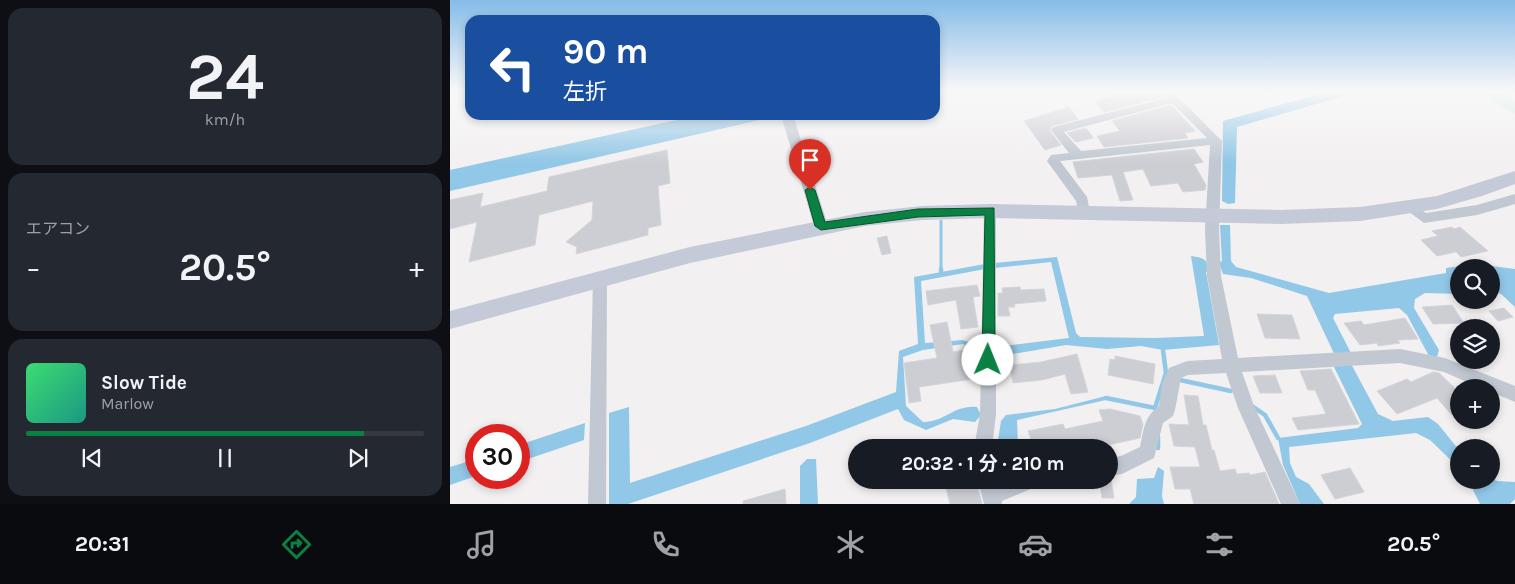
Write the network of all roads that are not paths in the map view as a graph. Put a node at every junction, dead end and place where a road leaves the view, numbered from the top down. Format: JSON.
{"nodes":[{"id":1,"x":1105,"y":116,"type":"edge"},
{"id":2,"x":1190,"y":116,"type":"edge"},
{"id":3,"x":793,"y":120,"type":"edge"},
{"id":4,"x":1216,"y":141,"type":"junction"},
{"id":5,"x":1078,"y":156,"type":"junction"},
{"id":6,"x":1515,"y":177,"type":"edge"},
{"id":7,"x":1515,"y":199,"type":"edge"},
{"id":8,"x":1411,"y":209,"type":"junction"},
{"id":9,"x":990,"y":211,"type":"junction"},
{"id":10,"x":1084,"y":212,"type":"junction"},
{"id":11,"x":1213,"y":215,"type":"junction"},
{"id":12,"x":821,"y":226,"type":"junction"},
{"id":13,"x":600,"y":278,"type":"junction"},
{"id":14,"x":450,"y":320,"type":"edge"},
{"id":15,"x":1231,"y":364,"type":"junction"},
{"id":16,"x":1515,"y":394,"type":"edge"},
{"id":17,"x":984,"y":439,"type":"edge"},
{"id":18,"x":1118,"y":466,"type":"edge"},
{"id":19,"x":1004,"y":489,"type":"edge"},
{"id":20,"x":991,"y":493,"type":"edge"},
{"id":21,"x":596,"y":504,"type":"edge"},
{"id":22,"x":1290,"y":504,"type":"edge"}],
"edges":[{"from":1,"to":5,"type":"street"},
{"from":2,"to":4,"type":"street"},
{"from":3,"to":12,"type":"street"},
{"from":4,"to":5,"type":"street"},
{"from":4,"to":11,"type":"street"},
{"from":5,"to":10,"type":"street"},
{"from":6,"to":8,"type":"street"},
{"from":7,"to":8,"type":"street"},
{"from":8,"to":11,"type":"street"},
{"from":9,"to":10,"type":"street"},
{"from":9,"to":12,"type":"street"},
{"from":9,"to":17,"type":"street"},
{"from":10,"to":11,"type":"street"},
{"from":11,"to":15,"type":"street"},
{"from":12,"to":13,"type":"street"},
{"from":13,"to":14,"type":"street"},
{"from":13,"to":21,"type":"street"},
{"from":15,"to":16,"type":"street"},
{"from":15,"to":18,"type":"street"},
{"from":15,"to":22,"type":"street"},
{"from":19,"to":20,"type":"street"}]}
